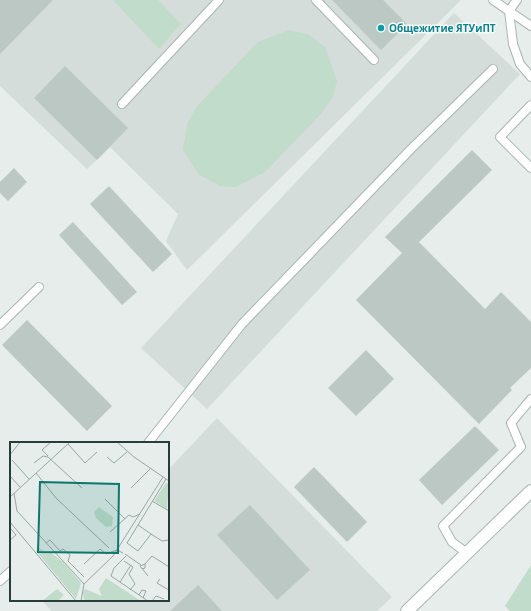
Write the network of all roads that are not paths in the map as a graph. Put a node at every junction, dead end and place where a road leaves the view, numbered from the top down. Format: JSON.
{"nodes":[{"id":1,"x":219,"y":0,"type":"edge"},
{"id":2,"x":316,"y":0,"type":"edge"},
{"id":3,"x":493,"y":0,"type":"edge"},
{"id":4,"x":517,"y":0,"type":"edge"},
{"id":5,"x":509,"y":11,"type":"junction"},
{"id":6,"x":531,"y":26,"type":"edge"},
{"id":7,"x":374,"y":60,"type":"dead end"},
{"id":8,"x":493,"y":69,"type":"dead end"},
{"id":9,"x":531,"y":77,"type":"edge"},
{"id":10,"x":122,"y":104,"type":"dead end"},
{"id":11,"x":531,"y":105,"type":"edge"},
{"id":12,"x":531,"y":168,"type":"edge"},
{"id":13,"x":39,"y":287,"type":"dead end"},
{"id":14,"x":0,"y":325,"type":"edge"},
{"id":15,"x":531,"y":399,"type":"edge"},
{"id":16,"x":149,"y":442,"type":"edge"},
{"id":17,"x":531,"y":491,"type":"edge"},
{"id":18,"x":467,"y":553,"type":"junction"},
{"id":19,"x":10,"y":572,"type":"edge"},
{"id":20,"x":0,"y":581,"type":"edge"},
{"id":21,"x":407,"y":611,"type":"edge"}],
"edges":[{"from":1,"to":10,"type":"lane"},
{"from":2,"to":7,"type":"lane"},
{"from":3,"to":5,"type":"lane"},
{"from":4,"to":5,"type":"lane"},
{"from":5,"to":6,"type":"lane"},
{"from":5,"to":9,"type":"lane"},
{"from":8,"to":16,"type":"lane"},
{"from":11,"to":12,"type":"lane"},
{"from":13,"to":14,"type":"lane"},
{"from":15,"to":18,"type":"lane"},
{"from":17,"to":18,"type":"street"},
{"from":18,"to":21,"type":"street"},
{"from":19,"to":20,"type":"lane"}]}
